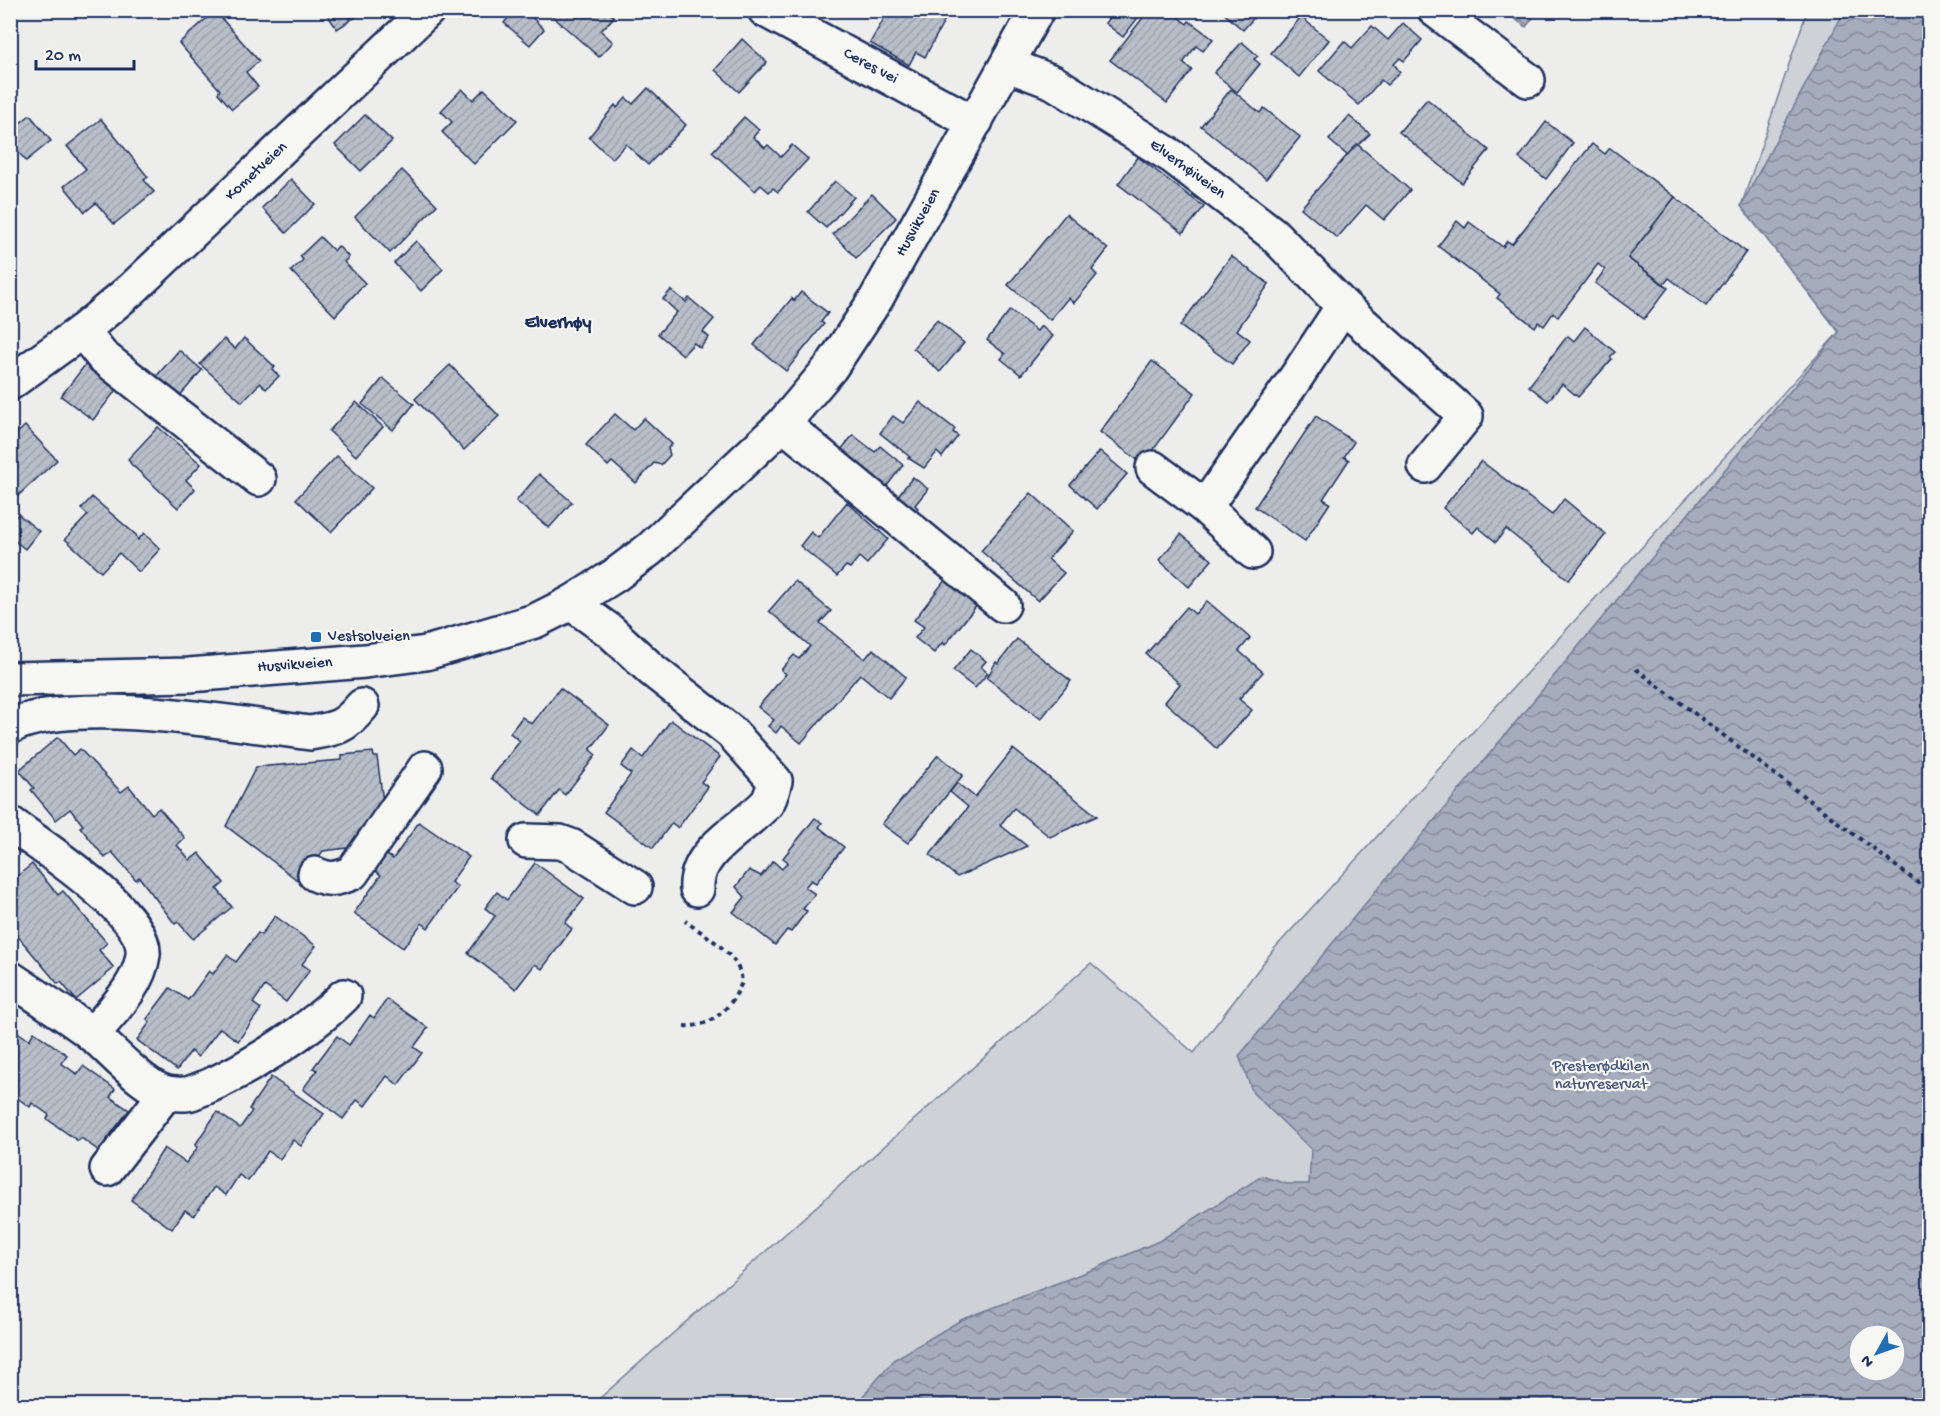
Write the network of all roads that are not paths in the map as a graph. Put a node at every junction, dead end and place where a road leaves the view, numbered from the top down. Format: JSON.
{"nodes":[{"id":1,"x":428,"y":10,"type":"edge"},
{"id":2,"x":765,"y":10,"type":"edge"},
{"id":3,"x":1037,"y":10,"type":"edge"},
{"id":4,"x":1435,"y":10,"type":"edge"},
{"id":5,"x":1008,"y":64,"type":"junction"},
{"id":6,"x":1528,"y":80,"type":"dead end"},
{"id":7,"x":976,"y":120,"type":"junction"},
{"id":8,"x":1343,"y":306,"type":"junction"},
{"id":9,"x":82,"y":331,"type":"junction"},
{"id":10,"x":10,"y":382,"type":"edge"},
{"id":11,"x":783,"y":424,"type":"junction"},
{"id":12,"x":1425,"y":466,"type":"dead end"},
{"id":13,"x":1153,"y":468,"type":"dead end"},
{"id":14,"x":259,"y":479,"type":"dead end"},
{"id":15,"x":1204,"y":507,"type":"junction"},
{"id":16,"x":1253,"y":552,"type":"dead end"},
{"id":17,"x":571,"y":603,"type":"junction"},
{"id":18,"x":1003,"y":605,"type":"dead end"},
{"id":19,"x":10,"y":679,"type":"edge"},
{"id":20,"x":362,"y":706,"type":"dead end"},
{"id":21,"x":10,"y":727,"type":"edge"},
{"id":22,"x":425,"y":768,"type":"dead end"},
{"id":23,"x":10,"y":823,"type":"edge"},
{"id":24,"x":526,"y":841,"type":"dead end"},
{"id":25,"x":315,"y":873,"type":"dead end"},
{"id":26,"x":635,"y":887,"type":"dead end"},
{"id":27,"x":698,"y":889,"type":"dead end"},
{"id":28,"x":10,"y":978,"type":"edge"},
{"id":29,"x":344,"y":996,"type":"dead end"},
{"id":30,"x":92,"y":1035,"type":"junction"},
{"id":31,"x":166,"y":1093,"type":"junction"},
{"id":32,"x":107,"y":1168,"type":"dead end"}],
"edges":[{"from":1,"to":9,"type":"street","name":"Kometveien"},
{"from":2,"to":7,"type":"street","name":"Ceres vei"},
{"from":3,"to":5,"type":"street","name":"Husvikveien"},
{"from":4,"to":6,"type":"street"},
{"from":5,"to":7,"type":"street","name":"Husvikveien"},
{"from":5,"to":8,"type":"street","name":"Elverhøiveien"},
{"from":7,"to":11,"type":"street","name":"Husvikveien"},
{"from":8,"to":12,"type":"street","name":"Elverhøiveien"},
{"from":8,"to":15,"type":"street"},
{"from":9,"to":10,"type":"street","name":"Kometveien"},
{"from":9,"to":14,"type":"street"},
{"from":11,"to":17,"type":"street","name":"Husvikveien"},
{"from":11,"to":18,"type":"street"},
{"from":13,"to":15,"type":"street"},
{"from":15,"to":16,"type":"street"},
{"from":17,"to":19,"type":"street","name":"Husvikveien"},
{"from":17,"to":27,"type":"street"},
{"from":20,"to":21,"type":"street"},
{"from":22,"to":25,"type":"street"},
{"from":23,"to":30,"type":"street"},
{"from":24,"to":26,"type":"street"},
{"from":28,"to":30,"type":"street"},
{"from":29,"to":31,"type":"street"},
{"from":30,"to":31,"type":"street"},
{"from":31,"to":32,"type":"street"}]}
